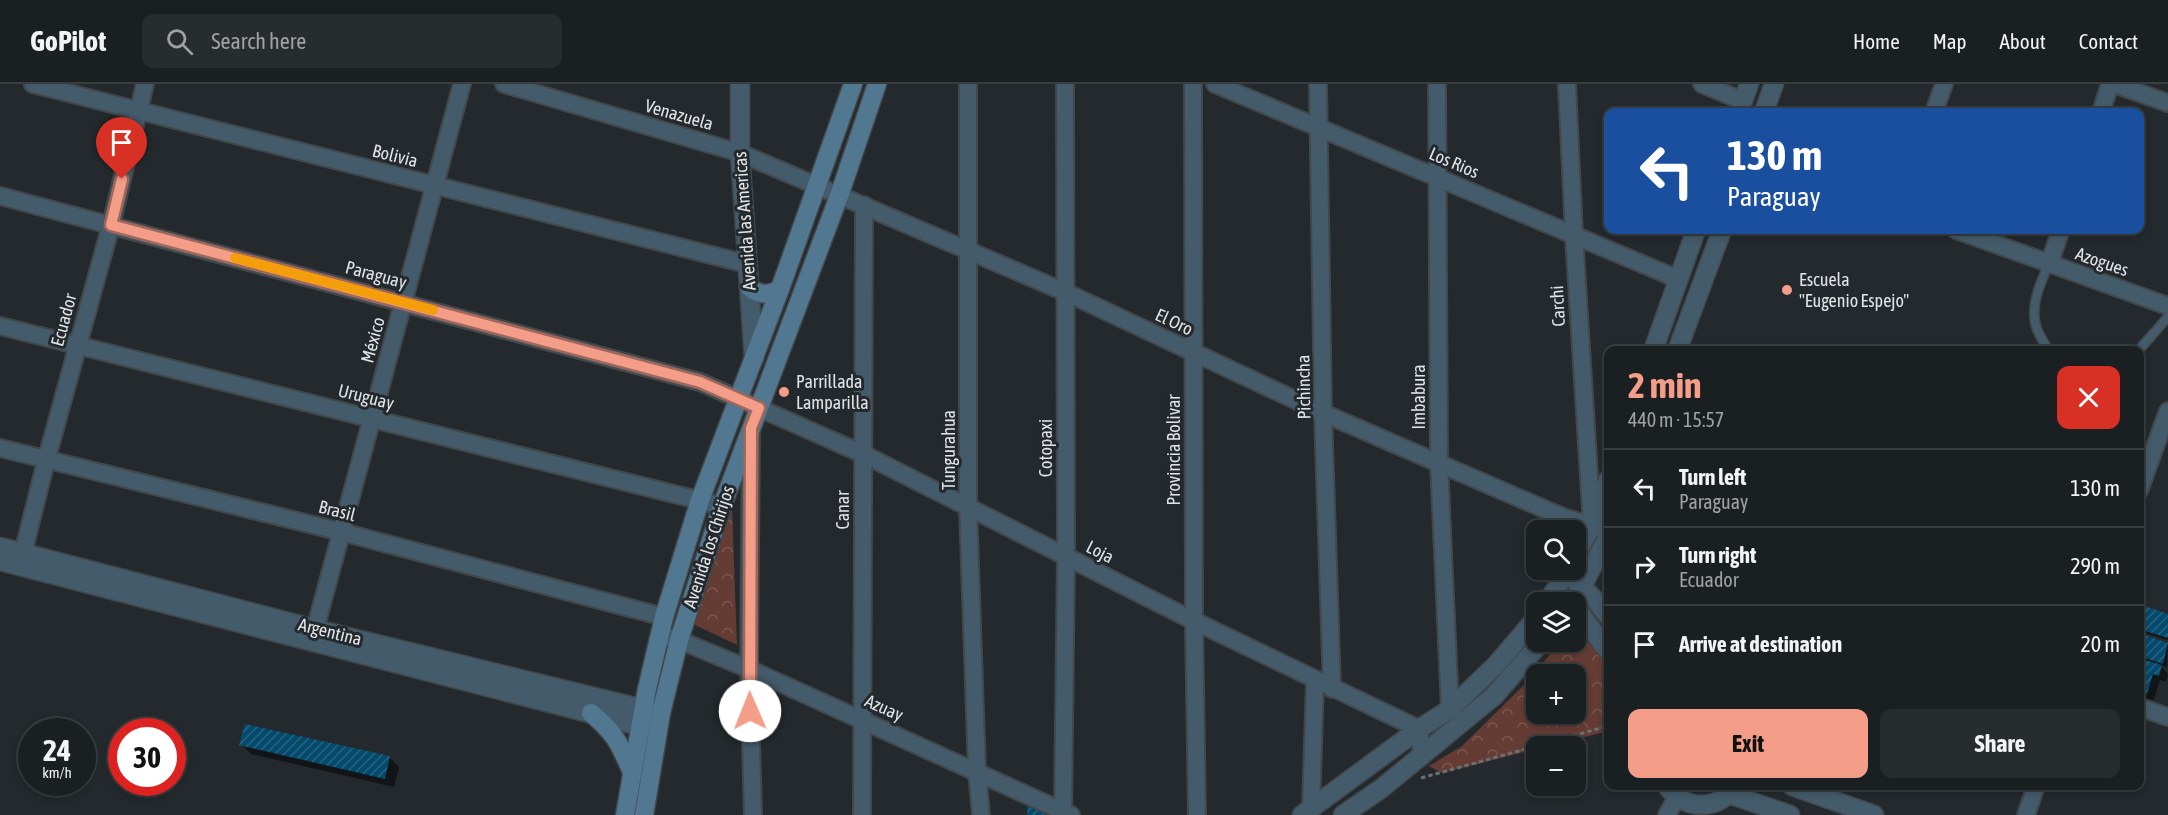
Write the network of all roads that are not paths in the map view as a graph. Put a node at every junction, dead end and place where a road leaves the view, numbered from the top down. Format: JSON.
{"nodes":[{"id":1,"x":33,"y":84,"type":"edge"},
{"id":2,"x":146,"y":84,"type":"edge"},
{"id":3,"x":462,"y":84,"type":"edge"},
{"id":4,"x":504,"y":84,"type":"edge"},
{"id":5,"x":740,"y":84,"type":"edge"},
{"id":6,"x":853,"y":84,"type":"edge"},
{"id":7,"x":877,"y":84,"type":"edge"},
{"id":8,"x":968,"y":84,"type":"edge"},
{"id":9,"x":1065,"y":84,"type":"edge"},
{"id":10,"x":1193,"y":84,"type":"edge"},
{"id":11,"x":1215,"y":84,"type":"edge"},
{"id":12,"x":1318,"y":84,"type":"edge"},
{"id":13,"x":1437,"y":84,"type":"edge"},
{"id":14,"x":1567,"y":84,"type":"edge"},
{"id":15,"x":1702,"y":84,"type":"edge"},
{"id":16,"x":1774,"y":84,"type":"edge"},
{"id":17,"x":1944,"y":84,"type":"edge"},
{"id":18,"x":2112,"y":84,"type":"edge"},
{"id":19,"x":1743,"y":99,"type":"edge"},
{"id":20,"x":2168,"y":103,"type":"edge"},
{"id":21,"x":1765,"y":108,"type":"edge"},
{"id":22,"x":1935,"y":108,"type":"edge"},
{"id":23,"x":2103,"y":108,"type":"edge"},
{"id":24,"x":139,"y":111,"type":"junction"},
{"id":25,"x":1319,"y":128,"type":"junction"},
{"id":26,"x":740,"y":153,"type":"junction"},
{"id":27,"x":1438,"y":178,"type":"junction"},
{"id":28,"x":434,"y":186,"type":"junction"},
{"id":29,"x":817,"y":186,"type":"junction"},
{"id":30,"x":0,"y":196,"type":"edge"},
{"id":31,"x":839,"y":196,"type":"junction"},
{"id":32,"x":864,"y":205,"type":"junction"},
{"id":33,"x":111,"y":225,"type":"junction"},
{"id":34,"x":1695,"y":234,"type":"edge"},
{"id":35,"x":1721,"y":234,"type":"edge"},
{"id":36,"x":1967,"y":234,"type":"edge"},
{"id":37,"x":2060,"y":234,"type":"edge"},
{"id":38,"x":1574,"y":235,"type":"junction"},
{"id":39,"x":968,"y":250,"type":"junction"},
{"id":40,"x":747,"y":264,"type":"junction"},
{"id":41,"x":2049,"y":264,"type":"junction"},
{"id":42,"x":1678,"y":279,"type":"junction"},
{"id":43,"x":749,"y":287,"type":"junction"},
{"id":44,"x":780,"y":289,"type":"junction"},
{"id":45,"x":1065,"y":292,"type":"junction"},
{"id":46,"x":403,"y":302,"type":"junction"},
{"id":47,"x":2168,"y":306,"type":"edge"},
{"id":48,"x":2168,"y":317,"type":"edge"},
{"id":49,"x":0,"y":326,"type":"edge"},
{"id":50,"x":1655,"y":346,"type":"edge"},
{"id":51,"x":1679,"y":346,"type":"edge"},
{"id":52,"x":2046,"y":346,"type":"edge"},
{"id":53,"x":2142,"y":346,"type":"edge"},
{"id":54,"x":77,"y":347,"type":"junction"},
{"id":55,"x":1193,"y":353,"type":"junction"},
{"id":56,"x":753,"y":359,"type":"junction"},
{"id":57,"x":739,"y":399,"type":"junction"},
{"id":58,"x":759,"y":408,"type":"junction"},
{"id":59,"x":2168,"y":411,"type":"edge"},
{"id":60,"x":1323,"y":413,"type":"junction"},
{"id":61,"x":372,"y":418,"type":"junction"},
{"id":62,"x":751,"y":428,"type":"junction"},
{"id":63,"x":0,"y":448,"type":"edge"},
{"id":64,"x":863,"y":454,"type":"junction"},
{"id":65,"x":46,"y":461,"type":"junction"},
{"id":66,"x":1439,"y":463,"type":"junction"},
{"id":67,"x":2144,"y":477,"type":"edge"},
{"id":68,"x":700,"y":500,"type":"junction"},
{"id":69,"x":1604,"y":504,"type":"edge"},
{"id":70,"x":722,"y":506,"type":"junction"},
{"id":71,"x":968,"y":507,"type":"junction"},
{"id":72,"x":1600,"y":527,"type":"edge"},
{"id":73,"x":342,"y":532,"type":"junction"},
{"id":74,"x":1604,"y":545,"type":"edge"},
{"id":75,"x":1586,"y":546,"type":"edge"},
{"id":76,"x":0,"y":547,"type":"edge"},
{"id":77,"x":1066,"y":557,"type":"junction"},
{"id":78,"x":22,"y":560,"type":"junction"},
{"id":79,"x":0,"y":561,"type":"edge"},
{"id":80,"x":1576,"y":580,"type":"edge"},
{"id":81,"x":1583,"y":587,"type":"junction"},
{"id":82,"x":1580,"y":592,"type":"edge"},
{"id":83,"x":1604,"y":611,"type":"edge"},
{"id":84,"x":664,"y":617,"type":"junction"},
{"id":85,"x":1194,"y":621,"type":"junction"},
{"id":86,"x":1586,"y":621,"type":"edge"},
{"id":87,"x":1526,"y":630,"type":"edge"},
{"id":88,"x":313,"y":635,"type":"junction"},
{"id":89,"x":660,"y":635,"type":"junction"},
{"id":90,"x":679,"y":640,"type":"junction"},
{"id":91,"x":1604,"y":646,"type":"edge"},
{"id":92,"x":1532,"y":652,"type":"edge"},
{"id":93,"x":749,"y":669,"type":"junction"},
{"id":94,"x":1315,"y":680,"type":"junction"},
{"id":95,"x":1332,"y":689,"type":"junction"},
{"id":96,"x":1450,"y":709,"type":"junction"},
{"id":97,"x":2144,"y":709,"type":"edge"},
{"id":98,"x":591,"y":713,"type":"junction"},
{"id":99,"x":2168,"y":717,"type":"edge"},
{"id":100,"x":862,"y":719,"type":"junction"},
{"id":101,"x":650,"y":720,"type":"junction"},
{"id":102,"x":1419,"y":729,"type":"junction"},
{"id":103,"x":1422,"y":756,"type":"junction"},
{"id":104,"x":977,"y":771,"type":"junction"},
{"id":105,"x":632,"y":772,"type":"junction"},
{"id":106,"x":1732,"y":790,"type":"edge"},
{"id":107,"x":1803,"y":790,"type":"edge"},
{"id":108,"x":2035,"y":790,"type":"edge"},
{"id":109,"x":1672,"y":791,"type":"edge"},
{"id":110,"x":1699,"y":810,"type":"edge"},
{"id":111,"x":1307,"y":812,"type":"edge"},
{"id":112,"x":1068,"y":813,"type":"edge"},
{"id":113,"x":625,"y":815,"type":"edge"},
{"id":114,"x":644,"y":815,"type":"edge"},
{"id":115,"x":753,"y":815,"type":"edge"},
{"id":116,"x":862,"y":815,"type":"edge"},
{"id":117,"x":981,"y":815,"type":"edge"},
{"id":118,"x":1197,"y":815,"type":"edge"},
{"id":119,"x":1342,"y":815,"type":"edge"},
{"id":120,"x":1667,"y":815,"type":"edge"},
{"id":121,"x":1790,"y":815,"type":"edge"},
{"id":122,"x":1874,"y":815,"type":"edge"},
{"id":123,"x":2026,"y":815,"type":"edge"}],
"edges":[{"from":1,"to":24,"type":"street","name":"Bolivia"},
{"from":2,"to":24,"type":"street","name":"Ecuador"},
{"from":3,"to":28,"type":"street","name":"México"},
{"from":4,"to":26,"type":"street","name":"Venazuela"},
{"from":5,"to":26,"type":"street","name":"Avenida las Americas"},
{"from":6,"to":29,"type":"main road","name":"Avenida los Chirijos"},
{"from":7,"to":31,"type":"main road","name":"Avenida los Chirijos"},
{"from":8,"to":39,"type":"street","name":"Tungurahua"},
{"from":9,"to":45,"type":"street","name":"Cotopaxi"},
{"from":10,"to":55,"type":"street","name":"Provincia Bolivar"},
{"from":11,"to":25,"type":"street","name":"Los Rios"},
{"from":12,"to":25,"type":"street","name":"Pichincha"},
{"from":13,"to":27,"type":"street","name":"Imbabura"},
{"from":14,"to":38,"type":"street","name":"Carchi"},
{"from":15,"to":19,"type":"street"},
{"from":16,"to":21,"type":"street"},
{"from":17,"to":22,"type":"street"},
{"from":18,"to":20,"type":"street"},
{"from":18,"to":23,"type":"street"},
{"from":24,"to":28,"type":"street","name":"Bolivia"},
{"from":24,"to":33,"type":"street","name":"Ecuador"},
{"from":25,"to":27,"type":"street","name":"Los Rios"},
{"from":25,"to":60,"type":"street","name":"Pichincha"},
{"from":26,"to":29,"type":"street","name":"El Oro"},
{"from":26,"to":40,"type":"street","name":"Avenida las Americas"},
{"from":27,"to":38,"type":"street","name":"Los Rios"},
{"from":27,"to":66,"type":"street","name":"Imbabura"},
{"from":28,"to":40,"type":"street","name":"Bolivia"},
{"from":28,"to":46,"type":"street","name":"México"},
{"from":29,"to":31,"type":"street","name":"El Oro"},
{"from":29,"to":44,"type":"main road","name":"Avenida los Chirijos"},
{"from":30,"to":33,"type":"street","name":"Paraguay"},
{"from":31,"to":32,"type":"street","name":"El Oro"},
{"from":31,"to":58,"type":"main road","name":"Avenida los Chirijos"},
{"from":32,"to":39,"type":"street","name":"El Oro"},
{"from":32,"to":64,"type":"street","name":"Canar"},
{"from":33,"to":46,"type":"street","name":"Paraguay"},
{"from":33,"to":54,"type":"street","name":"Ecuador"},
{"from":34,"to":42,"type":"street"},
{"from":35,"to":51,"type":"street"},
{"from":36,"to":41,"type":"street","name":"Azogues"},
{"from":37,"to":41,"type":"street"},
{"from":38,"to":42,"type":"street","name":"Los Rios"},
{"from":38,"to":72,"type":"street","name":"Carchi"},
{"from":39,"to":45,"type":"street","name":"El Oro"},
{"from":39,"to":71,"type":"street","name":"Tungurahua"},
{"from":40,"to":43,"type":"street","name":"Avenida las Americas"},
{"from":41,"to":47,"type":"street","name":"Azogues"},
{"from":41,"to":52,"type":"lane"},
{"from":42,"to":50,"type":"street"},
{"from":43,"to":44,"type":"main road"},
{"from":43,"to":56,"type":"street","name":"Avenida las Americas"},
{"from":44,"to":56,"type":"main road","name":"Avenida los Chirijos"},
{"from":45,"to":55,"type":"street","name":"El Oro"},
{"from":45,"to":77,"type":"street","name":"Cotopaxi"},
{"from":46,"to":57,"type":"street","name":"Paraguay"},
{"from":46,"to":61,"type":"street","name":"México"},
{"from":48,"to":53,"type":"lane"},
{"from":49,"to":54,"type":"street","name":"Uruguay"},
{"from":54,"to":61,"type":"street","name":"Uruguay"},
{"from":54,"to":65,"type":"street","name":"Ecuador"},
{"from":55,"to":60,"type":"street","name":"El Oro"},
{"from":55,"to":85,"type":"street","name":"Provincia Bolivar"},
{"from":56,"to":57,"type":"main road","name":"Avenida los Chirijos"},
{"from":57,"to":58,"type":"street","name":"Loja"},
{"from":57,"to":68,"type":"main road","name":"Avenida los Chirijos"},
{"from":58,"to":62,"type":"main road","name":"Avenida los Chirijos"},
{"from":58,"to":64,"type":"street","name":"Loja"},
{"from":59,"to":67,"type":"street"},
{"from":60,"to":66,"type":"street","name":"El Oro"},
{"from":60,"to":95,"type":"street","name":"Pichincha"},
{"from":61,"to":68,"type":"street","name":"Uruguay"},
{"from":61,"to":73,"type":"street","name":"México"},
{"from":62,"to":70,"type":"main road","name":"Avenida los Chirijos"},
{"from":62,"to":93,"type":"street"},
{"from":63,"to":65,"type":"street","name":"Brasil"},
{"from":64,"to":71,"type":"street","name":"Loja"},
{"from":64,"to":100,"type":"street","name":"Canar"},
{"from":65,"to":73,"type":"street","name":"Brasil"},
{"from":65,"to":78,"type":"street","name":"Ecuador"},
{"from":66,"to":72,"type":"street","name":"El Oro"},
{"from":66,"to":96,"type":"street","name":"Imbabura"},
{"from":68,"to":70,"type":"street","name":"Uruguay"},
{"from":68,"to":84,"type":"main road","name":"Avenida los Chirijos"},
{"from":69,"to":72,"type":"street"},
{"from":70,"to":90,"type":"main road","name":"Avenida los Chirijos"},
{"from":71,"to":77,"type":"street","name":"Loja"},
{"from":71,"to":104,"type":"street","name":"Tungurahua"},
{"from":72,"to":75,"type":"street"},
{"from":73,"to":84,"type":"street","name":"Brasil"},
{"from":73,"to":88,"type":"street","name":"México"},
{"from":74,"to":81,"type":"street"},
{"from":76,"to":78,"type":"street","name":"Argentina"},
{"from":77,"to":85,"type":"street","name":"Loja"},
{"from":77,"to":112,"type":"street","name":"Cotopaxi"},
{"from":78,"to":79,"type":"street","name":"Argentina"},
{"from":78,"to":88,"type":"street","name":"Argentina"},
{"from":80,"to":81,"type":"street"},
{"from":81,"to":82,"type":"street"},
{"from":81,"to":83,"type":"street"},
{"from":84,"to":89,"type":"main road","name":"Avenida los Chirijos"},
{"from":85,"to":94,"type":"street","name":"Loja"},
{"from":85,"to":118,"type":"street","name":"Provincia Bolivar"},
{"from":86,"to":91,"type":"street"},
{"from":87,"to":96,"type":"street"},
{"from":88,"to":98,"type":"street","name":"Argentina"},
{"from":88,"to":101,"type":"street","name":"Argentina"},
{"from":89,"to":90,"type":"street"},
{"from":89,"to":101,"type":"main road","name":"Avenida los Chirijos"},
{"from":90,"to":93,"type":"street","name":"Azuay"},
{"from":90,"to":101,"type":"main road","name":"Avenida los Chirijos"},
{"from":92,"to":103,"type":"street"},
{"from":93,"to":100,"type":"street","name":"Azuay"},
{"from":93,"to":115,"type":"street"},
{"from":94,"to":95,"type":"street","name":"Loja"},
{"from":94,"to":111,"type":"street"},
{"from":95,"to":102,"type":"street","name":"Loja"},
{"from":96,"to":102,"type":"street"},
{"from":97,"to":99,"type":"street"},
{"from":98,"to":101,"type":"street","name":"Argentina"},
{"from":98,"to":105,"type":"main road"},
{"from":100,"to":104,"type":"street","name":"Azuay"},
{"from":100,"to":116,"type":"street","name":"Canar"},
{"from":101,"to":105,"type":"main road","name":"Avenida los Chirijos"},
{"from":101,"to":114,"type":"main road","name":"Avenida los Chirijos"},
{"from":102,"to":103,"type":"street"},
{"from":102,"to":111,"type":"street"},
{"from":103,"to":119,"type":"street"},
{"from":104,"to":112,"type":"street","name":"Azuay"},
{"from":104,"to":117,"type":"street","name":"Tungurahua"},
{"from":105,"to":113,"type":"main road","name":"Avenida los Chirijos"},
{"from":106,"to":110,"type":"street"},
{"from":106,"to":121,"type":"street"},
{"from":107,"to":122,"type":"street"},
{"from":108,"to":123,"type":"street"},
{"from":109,"to":110,"type":"street"},
{"from":109,"to":120,"type":"street"}]}
